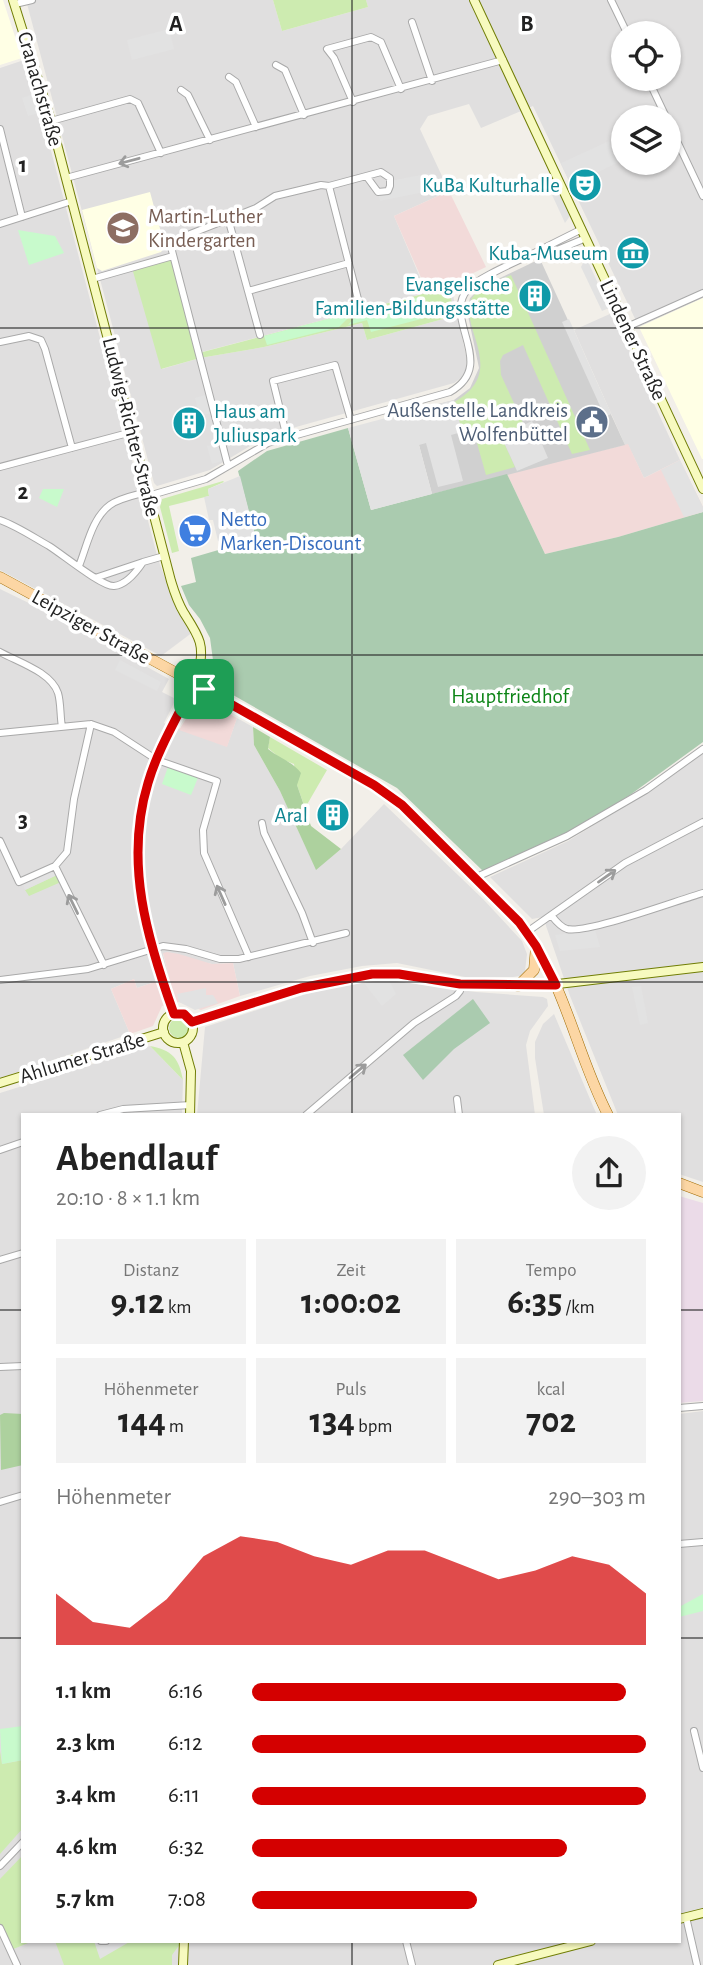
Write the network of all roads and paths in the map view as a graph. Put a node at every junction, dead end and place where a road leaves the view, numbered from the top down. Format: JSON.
{"nodes":[{"id":1,"x":32,"y":0,"type":"edge"},
{"id":2,"x":474,"y":0,"type":"edge"},
{"id":3,"x":611,"y":0,"type":"edge"},
{"id":4,"x":14,"y":2,"type":"edge"},
{"id":5,"x":621,"y":21,"type":"edge"},
{"id":6,"x":412,"y":22,"type":"dead end"},
{"id":7,"x":503,"y":61,"type":"junction"},
{"id":8,"x":276,"y":65,"type":"dead end"},
{"id":9,"x":229,"y":77,"type":"dead end"},
{"id":10,"x":432,"y":80,"type":"junction"},
{"id":11,"x":401,"y":89,"type":"junction"},
{"id":12,"x":181,"y":90,"type":"dead end"},
{"id":13,"x":352,"y":102,"type":"junction"},
{"id":14,"x":304,"y":115,"type":"junction"},
{"id":15,"x":51,"y":121,"type":"junction"},
{"id":16,"x":256,"y":127,"type":"junction"},
{"id":17,"x":0,"y":131,"type":"edge"},
{"id":18,"x":209,"y":140,"type":"junction"},
{"id":19,"x":681,"y":149,"type":"edge"},
{"id":20,"x":161,"y":153,"type":"junction"},
{"id":21,"x":367,"y":177,"type":"dead end"},
{"id":22,"x":66,"y":178,"type":"junction"},
{"id":23,"x":329,"y":186,"type":"junction"},
{"id":24,"x":703,"y":196,"type":"edge"},
{"id":25,"x":72,"y":201,"type":"junction"},
{"id":26,"x":22,"y":216,"type":"junction"},
{"id":27,"x":228,"y":218,"type":"junction"},
{"id":28,"x":0,"y":224,"type":"edge"},
{"id":29,"x":584,"y":234,"type":"junction"},
{"id":30,"x":173,"y":256,"type":"junction"},
{"id":31,"x":349,"y":263,"type":"junction"},
{"id":32,"x":92,"y":279,"type":"junction"},
{"id":33,"x":248,"y":290,"type":"junction"},
{"id":34,"x":703,"y":293,"type":"edge"},
{"id":35,"x":359,"y":303,"type":"dead end"},
{"id":36,"x":627,"y":327,"type":"junction"},
{"id":37,"x":260,"y":335,"type":"dead end"},
{"id":38,"x":0,"y":342,"type":"edge"},
{"id":39,"x":351,"y":420,"type":"junction"},
{"id":40,"x":132,"y":432,"type":"junction"},
{"id":41,"x":287,"y":438,"type":"junction"},
{"id":42,"x":72,"y":448,"type":"junction"},
{"id":43,"x":228,"y":466,"type":"junction"},
{"id":44,"x":0,"y":467,"type":"edge"},
{"id":45,"x":703,"y":489,"type":"edge"},
{"id":46,"x":148,"y":494,"type":"junction"},
{"id":47,"x":0,"y":520,"type":"edge"},
{"id":48,"x":164,"y":556,"type":"junction"},
{"id":49,"x":143,"y":562,"type":"junction"},
{"id":50,"x":79,"y":566,"type":"junction"},
{"id":51,"x":0,"y":577,"type":"edge"},
{"id":52,"x":95,"y":578,"type":"junction"},
{"id":53,"x":0,"y":652,"type":"edge"},
{"id":54,"x":198,"y":672,"type":"junction"},
{"id":55,"x":182,"y":676,"type":"junction"},
{"id":56,"x":204,"y":689,"type":"junction"},
{"id":57,"x":188,"y":695,"type":"junction"},
{"id":58,"x":91,"y":724,"type":"junction"},
{"id":59,"x":62,"y":726,"type":"junction"},
{"id":60,"x":0,"y":733,"type":"edge"},
{"id":61,"x":703,"y":748,"type":"edge"},
{"id":62,"x":157,"y":760,"type":"junction"},
{"id":63,"x":703,"y":822,"type":"edge"},
{"id":64,"x":262,"y":823,"type":"dead end"},
{"id":65,"x":0,"y":841,"type":"edge"},
{"id":66,"x":55,"y":866,"type":"junction"},
{"id":67,"x":477,"y":879,"type":"junction"},
{"id":68,"x":703,"y":893,"type":"edge"},
{"id":69,"x":551,"y":915,"type":"junction"},
{"id":70,"x":527,"y":932,"type":"junction"},
{"id":71,"x":346,"y":933,"type":"dead end"},
{"id":72,"x":313,"y":943,"type":"junction"},
{"id":73,"x":536,"y":946,"type":"junction"},
{"id":74,"x":153,"y":949,"type":"junction"},
{"id":75,"x":249,"y":957,"type":"junction"},
{"id":76,"x":104,"y":965,"type":"junction"},
{"id":77,"x":703,"y":967,"type":"edge"},
{"id":78,"x":0,"y":980,"type":"edge"},
{"id":79,"x":460,"y":984,"type":"junction"},
{"id":80,"x":556,"y":985,"type":"junction"},
{"id":81,"x":519,"y":986,"type":"junction"},
{"id":82,"x":174,"y":1014,"type":"junction"},
{"id":83,"x":192,"y":1022,"type":"junction"},
{"id":84,"x":164,"y":1032,"type":"junction"},
{"id":85,"x":183,"y":1042,"type":"junction"},
{"id":86,"x":0,"y":1083,"type":"edge"},
{"id":87,"x":457,"y":1099,"type":"dead end"},
{"id":88,"x":190,"y":1110,"type":"edge"},
{"id":89,"x":108,"y":1113,"type":"edge"},
{"id":90,"x":308,"y":1113,"type":"edge"},
{"id":91,"x":458,"y":1113,"type":"edge"},
{"id":92,"x":607,"y":1113,"type":"edge"},
{"id":93,"x":21,"y":1143,"type":"edge"},
{"id":94,"x":0,"y":1150,"type":"edge"},
{"id":95,"x":681,"y":1184,"type":"edge"},
{"id":96,"x":703,"y":1192,"type":"edge"},
{"id":97,"x":21,"y":1254,"type":"edge"},
{"id":98,"x":0,"y":1260,"type":"edge"},
{"id":99,"x":21,"y":1366,"type":"edge"},
{"id":100,"x":0,"y":1367,"type":"edge"},
{"id":101,"x":703,"y":1406,"type":"edge"},
{"id":102,"x":681,"y":1408,"type":"edge"},
{"id":103,"x":21,"y":1496,"type":"edge"},
{"id":104,"x":0,"y":1502,"type":"edge"},
{"id":105,"x":703,"y":1542,"type":"edge"},
{"id":106,"x":681,"y":1544,"type":"edge"},
{"id":107,"x":694,"y":1731,"type":"dead end"},
{"id":108,"x":703,"y":1768,"type":"edge"},
{"id":109,"x":21,"y":1844,"type":"edge"},
{"id":110,"x":0,"y":1866,"type":"edge"},
{"id":111,"x":703,"y":1913,"type":"edge"},
{"id":112,"x":682,"y":1918,"type":"edge"},
{"id":113,"x":0,"y":1928,"type":"edge"},
{"id":114,"x":184,"y":1943,"type":"edge"},
{"id":115,"x":406,"y":1943,"type":"edge"},
{"id":116,"x":580,"y":1943,"type":"edge"},
{"id":117,"x":515,"y":1963,"type":"edge"},
{"id":118,"x":17,"y":1965,"type":"edge"},
{"id":119,"x":183,"y":1965,"type":"edge"},
{"id":120,"x":412,"y":1965,"type":"edge"},
{"id":121,"x":498,"y":1965,"type":"edge"},
{"id":122,"x":697,"y":1965,"type":"edge"}],
"edges":[{"from":1,"to":4,"type":"street"},
{"from":2,"to":7,"type":"street","name":"Lindener Straße"},
{"from":3,"to":5,"type":"street"},
{"from":4,"to":15,"type":"street","name":"Cranachstraße"},
{"from":6,"to":10,"type":"street"},
{"from":7,"to":10,"type":"street"},
{"from":7,"to":29,"type":"street","name":"Lindener Straße"},
{"from":8,"to":14,"type":"street"},
{"from":9,"to":16,"type":"street"},
{"from":10,"to":11,"type":"street"},
{"from":11,"to":13,"type":"street"},
{"from":11,"to":13,"type":"street"},
{"from":12,"to":18,"type":"street"},
{"from":13,"to":14,"type":"street"},
{"from":14,"to":16,"type":"street"},
{"from":15,"to":20,"type":"street"},
{"from":15,"to":22,"type":"street","name":"Cranachstraße"},
{"from":16,"to":18,"type":"street"},
{"from":17,"to":26,"type":"street"},
{"from":18,"to":20,"type":"street"},
{"from":19,"to":24,"type":"street"},
{"from":20,"to":22,"type":"street","one_way":true},
{"from":21,"to":23,"type":"street"},
{"from":22,"to":25,"type":"street","name":"Ludwig-Richter-Straße"},
{"from":23,"to":27,"type":"street"},
{"from":23,"to":31,"type":"street"},
{"from":25,"to":26,"type":"street"},
{"from":25,"to":32,"type":"street","name":"Ludwig-Richter-Straße"},
{"from":26,"to":28,"type":"street"},
{"from":27,"to":30,"type":"street"},
{"from":27,"to":33,"type":"street"},
{"from":29,"to":36,"type":"street","name":"Lindener Straße"},
{"from":29,"to":39,"type":"street"},
{"from":30,"to":32,"type":"street"},
{"from":30,"to":43,"type":"street"},
{"from":31,"to":33,"type":"street"},
{"from":31,"to":35,"type":"street"},
{"from":32,"to":40,"type":"street","name":"Ludwig-Richter-Straße"},
{"from":33,"to":37,"type":"street"},
{"from":34,"to":36,"type":"street"},
{"from":36,"to":45,"type":"street","name":"Lindener Straße"},
{"from":38,"to":42,"type":"street"},
{"from":39,"to":41,"type":"street"},
{"from":39,"to":41,"type":"street"},
{"from":40,"to":42,"type":"street"},
{"from":40,"to":46,"type":"street","name":"Ludwig-Richter-Straße"},
{"from":41,"to":43,"type":"street"},
{"from":42,"to":44,"type":"street"},
{"from":43,"to":46,"type":"street"},
{"from":46,"to":48,"type":"street","name":"Ludwig-Richter-Straße"},
{"from":46,"to":50,"type":"street"},
{"from":47,"to":50,"type":"street"},
{"from":48,"to":49,"type":"street"},
{"from":48,"to":54,"type":"street","name":"Ludwig-Richter-Straße"},
{"from":49,"to":52,"type":"street"},
{"from":49,"to":52,"type":"street"},
{"from":50,"to":52,"type":"street"},
{"from":51,"to":55,"type":"main road","name":"Leipziger Straße"},
{"from":53,"to":59,"type":"street"},
{"from":54,"to":55,"type":"main road"},
{"from":54,"to":56,"type":"main road"},
{"from":55,"to":57,"type":"main road"},
{"from":56,"to":57,"type":"main road"},
{"from":56,"to":67,"type":"main road"},
{"from":57,"to":62,"type":"street"},
{"from":58,"to":59,"type":"street"},
{"from":58,"to":62,"type":"street"},
{"from":58,"to":66,"type":"street"},
{"from":59,"to":60,"type":"street"},
{"from":61,"to":67,"type":"street"},
{"from":62,"to":74,"type":"street"},
{"from":75,"to":62,"type":"street","one_way":true},
{"from":69,"to":63,"type":"street","one_way":true},
{"from":64,"to":72,"type":"street"},
{"from":65,"to":66,"type":"street"},
{"from":76,"to":66,"type":"street","one_way":true},
{"from":67,"to":70,"type":"main road"},
{"from":68,"to":69,"type":"street"},
{"from":69,"to":70,"type":"street"},
{"from":70,"to":73,"type":"main road"},
{"from":71,"to":72,"type":"street"},
{"from":72,"to":75,"type":"street"},
{"from":73,"to":80,"type":"main road"},
{"from":73,"to":81,"type":"main road"},
{"from":74,"to":75,"type":"street"},
{"from":74,"to":76,"type":"street"},
{"from":74,"to":82,"type":"street"},
{"from":76,"to":78,"type":"street"},
{"from":77,"to":80,"type":"street"},
{"from":79,"to":81,"type":"street"},
{"from":79,"to":83,"type":"street"},
{"from":90,"to":79,"type":"street","one_way":true},
{"from":80,"to":81,"type":"street"},
{"from":80,"to":92,"type":"main road"},
{"from":82,"to":83,"type":"street"},
{"from":82,"to":84,"type":"street"},
{"from":83,"to":85,"type":"street"},
{"from":84,"to":85,"type":"street"},
{"from":84,"to":86,"type":"street","name":"Ahlumer Straße"},
{"from":85,"to":88,"type":"street"},
{"from":87,"to":91,"type":"street"},
{"from":88,"to":89,"type":"street"},
{"from":93,"to":94,"type":"street"},
{"from":95,"to":96,"type":"main road"},
{"from":97,"to":98,"type":"street"},
{"from":99,"to":100,"type":"street"},
{"from":101,"to":102,"type":"street"},
{"from":103,"to":104,"type":"street"},
{"from":105,"to":106,"type":"street"},
{"from":107,"to":108,"type":"street"},
{"from":109,"to":110,"type":"street"},
{"from":111,"to":112,"type":"street"},
{"from":112,"to":122,"type":"street"},
{"from":113,"to":118,"type":"street"},
{"from":114,"to":119,"type":"street"},
{"from":115,"to":120,"type":"street"},
{"from":116,"to":117,"type":"street"},
{"from":117,"to":121,"type":"street"}]}
